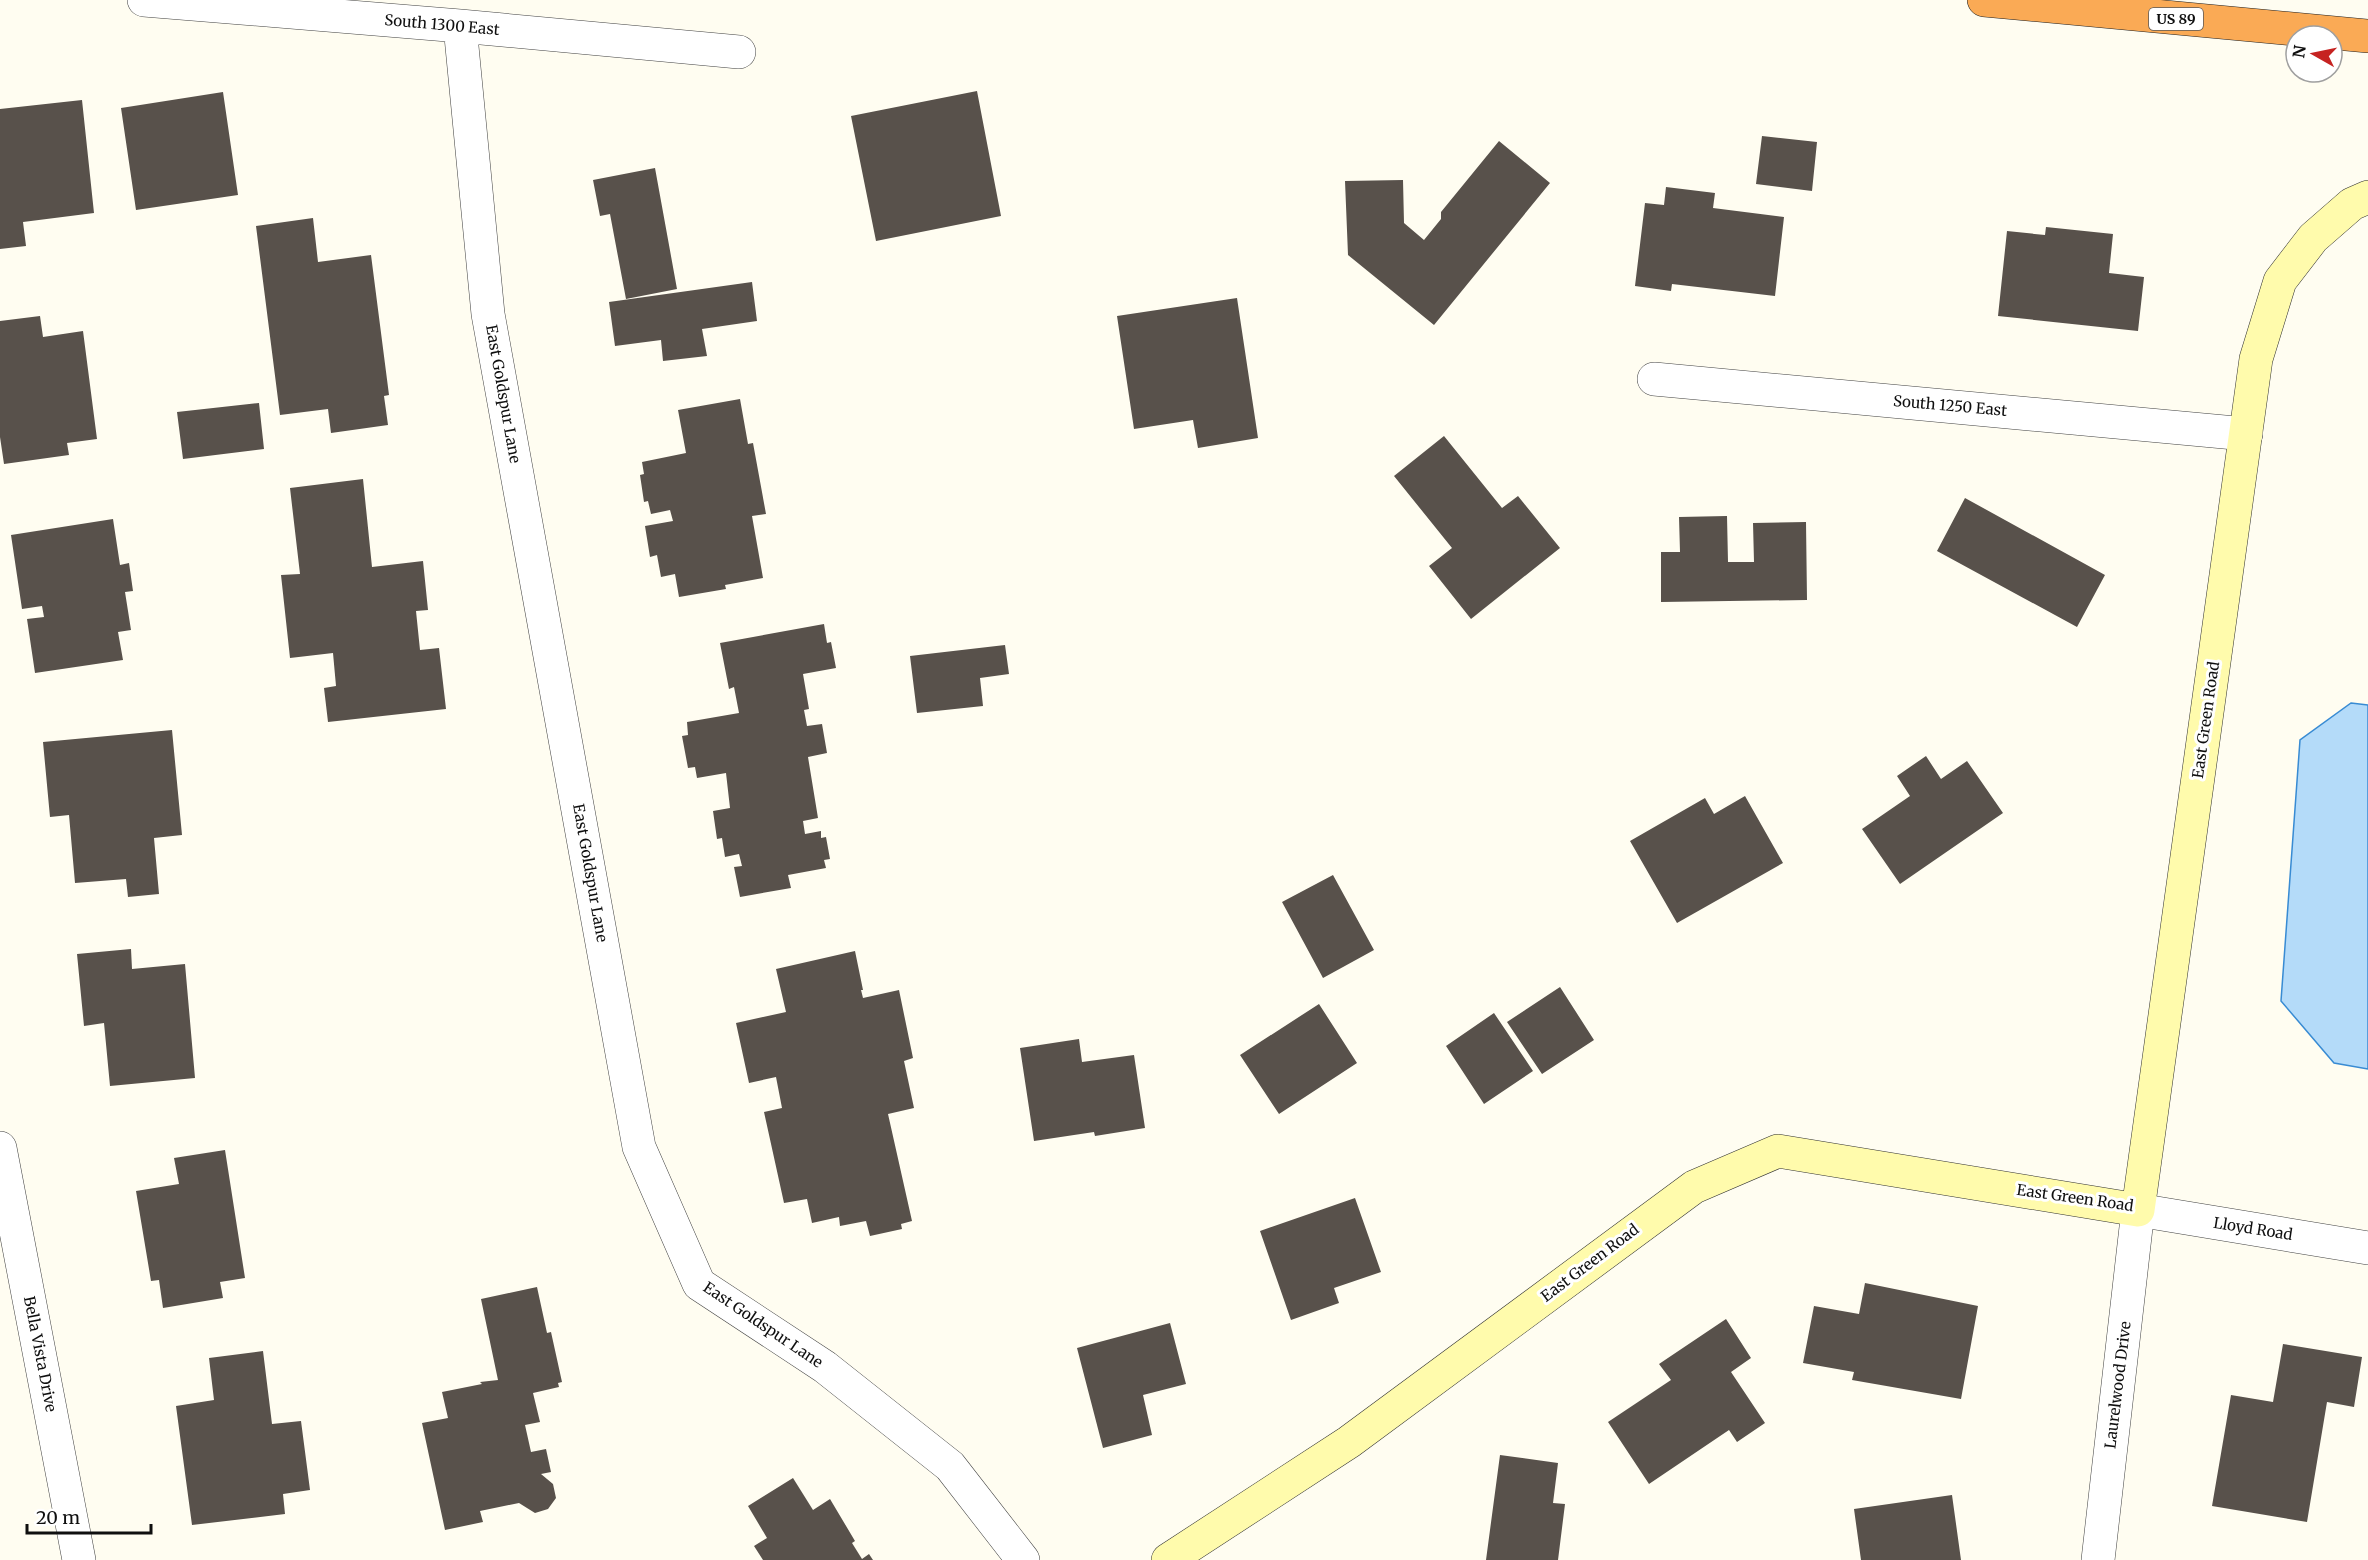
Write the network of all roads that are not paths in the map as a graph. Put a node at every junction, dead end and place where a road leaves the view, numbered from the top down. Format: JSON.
{"nodes":[{"id":1,"x":144,"y":0,"type":"edge"},
{"id":2,"x":1984,"y":0,"type":"edge"},
{"id":3,"x":460,"y":26,"type":"junction"},
{"id":4,"x":2368,"y":36,"type":"edge"},
{"id":5,"x":739,"y":52,"type":"dead end"},
{"id":6,"x":2360,"y":200,"type":"edge"},
{"id":7,"x":1654,"y":379,"type":"dead end"},
{"id":8,"x":2246,"y":434,"type":"junction"},
{"id":9,"x":0,"y":1148,"type":"edge"},
{"id":10,"x":2138,"y":1210,"type":"junction"},
{"id":11,"x":2368,"y":1248,"type":"edge"},
{"id":12,"x":79,"y":1560,"type":"edge"},
{"id":13,"x":1023,"y":1560,"type":"edge"},
{"id":14,"x":1168,"y":1560,"type":"edge"},
{"id":15,"x":2098,"y":1560,"type":"edge"}],
"edges":[{"from":1,"to":3,"type":"street","name":"South 1300 East"},
{"from":2,"to":4,"type":"highway","number":"US 89"},
{"from":3,"to":5,"type":"street","name":"South 1300 East"},
{"from":3,"to":13,"type":"street","name":"East Goldspur Lane"},
{"from":6,"to":8,"type":"street","name":"East Green Road"},
{"from":7,"to":8,"type":"street","name":"South 1250 East"},
{"from":8,"to":10,"type":"street","name":"East Green Road"},
{"from":9,"to":12,"type":"street","name":"Bella Vista Drive"},
{"from":10,"to":11,"type":"street","name":"Lloyd Road"},
{"from":10,"to":14,"type":"street","name":"East Green Road"},
{"from":10,"to":15,"type":"street","name":"Laurelwood Drive"}]}
